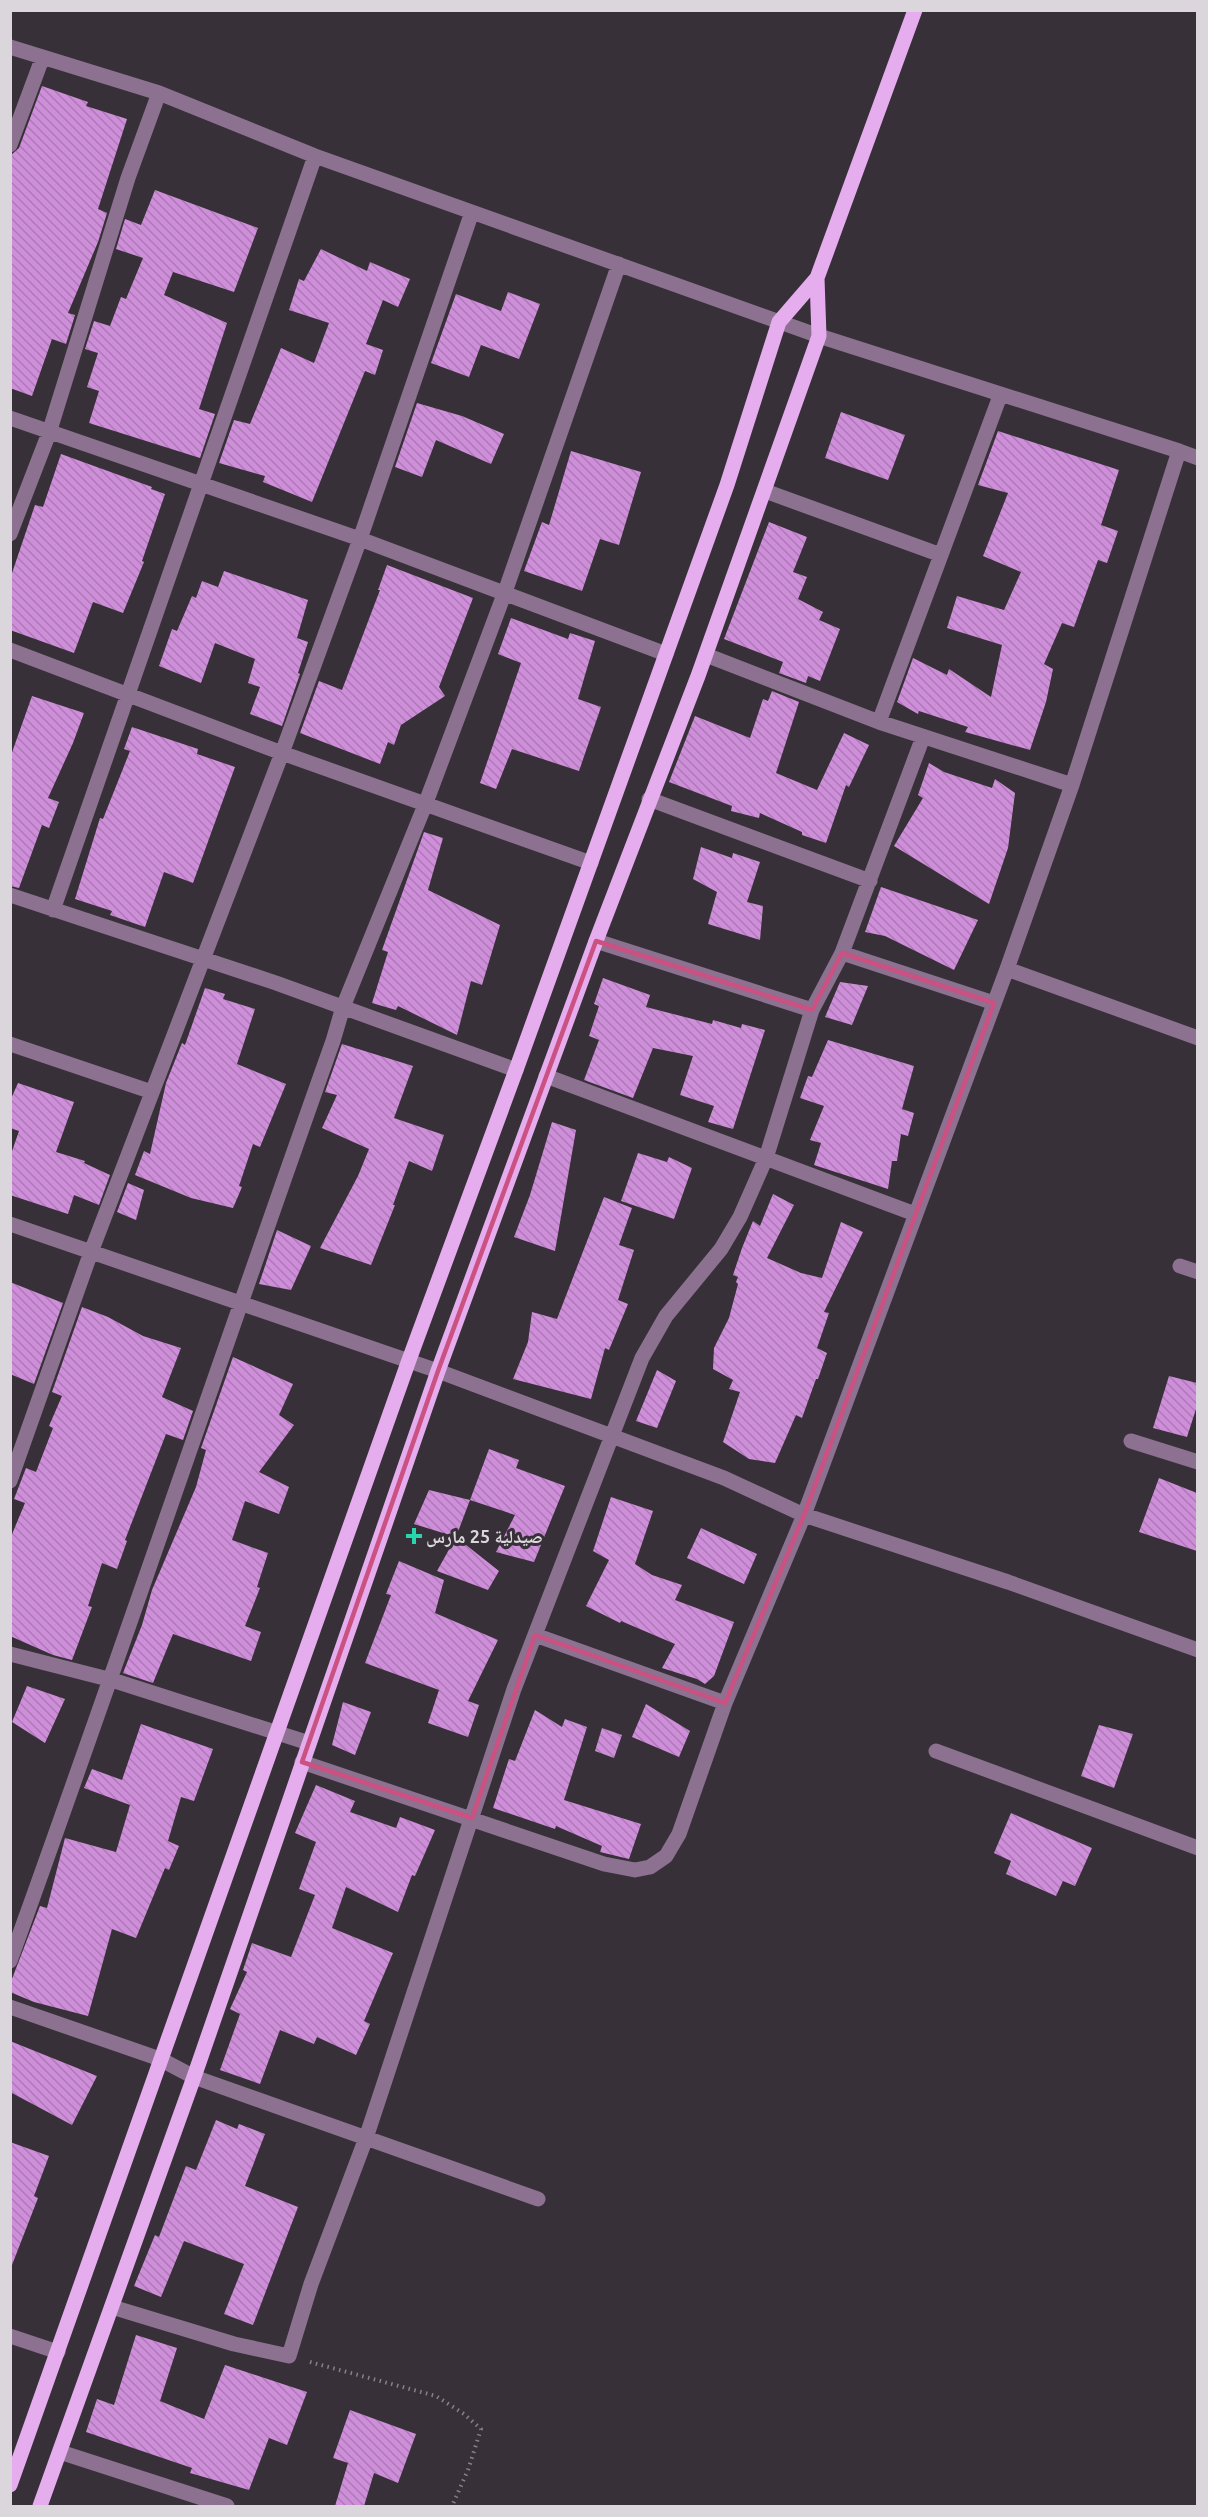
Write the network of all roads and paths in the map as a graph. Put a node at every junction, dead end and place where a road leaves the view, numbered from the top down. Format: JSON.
{"nodes":[{"id":1,"x":915,"y":10,"type":"edge"},
{"id":2,"x":10,"y":47,"type":"edge"},
{"id":3,"x":42,"y":59,"type":"junction"},
{"id":4,"x":159,"y":93,"type":"junction"},
{"id":5,"x":10,"y":146,"type":"edge"},
{"id":6,"x":315,"y":156,"type":"junction"},
{"id":7,"x":472,"y":212,"type":"junction"},
{"id":8,"x":619,"y":264,"type":"junction"},
{"id":9,"x":817,"y":278,"type":"junction"},
{"id":10,"x":780,"y":322,"type":"junction"},
{"id":11,"x":819,"y":336,"type":"junction"},
{"id":12,"x":1000,"y":396,"type":"junction"},
{"id":13,"x":10,"y":418,"type":"edge"},
{"id":14,"x":49,"y":433,"type":"junction"},
{"id":15,"x":1179,"y":451,"type":"junction"},
{"id":16,"x":1197,"y":458,"type":"edge"},
{"id":17,"x":201,"y":484,"type":"junction"},
{"id":18,"x":765,"y":491,"type":"junction"},
{"id":19,"x":10,"y":534,"type":"edge"},
{"id":20,"x":360,"y":539,"type":"junction"},
{"id":21,"x":941,"y":555,"type":"junction"},
{"id":22,"x":505,"y":592,"type":"junction"},
{"id":23,"x":10,"y":650,"type":"edge"},
{"id":24,"x":666,"y":654,"type":"junction"},
{"id":25,"x":706,"y":655,"type":"junction"},
{"id":26,"x":128,"y":694,"type":"junction"},
{"id":27,"x":879,"y":722,"type":"junction"},
{"id":28,"x":924,"y":737,"type":"junction"},
{"id":29,"x":282,"y":753,"type":"junction"},
{"id":30,"x":1072,"y":785,"type":"junction"},
{"id":31,"x":649,"y":799,"type":"junction"},
{"id":32,"x":424,"y":805,"type":"junction"},
{"id":33,"x":591,"y":862,"type":"junction"},
{"id":34,"x":870,"y":881,"type":"junction"},
{"id":35,"x":10,"y":895,"type":"edge"},
{"id":36,"x":53,"y":910,"type":"junction"},
{"id":37,"x":596,"y":941,"type":"junction"},
{"id":38,"x":842,"y":953,"type":"junction"},
{"id":39,"x":203,"y":958,"type":"junction"},
{"id":40,"x":1008,"y":969,"type":"junction"},
{"id":41,"x":994,"y":1004,"type":"junction"},
{"id":42,"x":343,"y":1007,"type":"junction"},
{"id":43,"x":813,"y":1010,"type":"junction"},
{"id":44,"x":1197,"y":1038,"type":"edge"},
{"id":45,"x":10,"y":1044,"type":"edge"},
{"id":46,"x":516,"y":1070,"type":"junction"},
{"id":47,"x":546,"y":1076,"type":"junction"},
{"id":48,"x":152,"y":1092,"type":"junction"},
{"id":49,"x":766,"y":1158,"type":"junction"},
{"id":50,"x":915,"y":1214,"type":"junction"},
{"id":51,"x":10,"y":1224,"type":"edge"},
{"id":52,"x":91,"y":1252,"type":"junction"},
{"id":53,"x":1180,"y":1266,"type":"dead end"},
{"id":54,"x":1197,"y":1272,"type":"edge"},
{"id":55,"x":240,"y":1303,"type":"junction"},
{"id":56,"x":409,"y":1360,"type":"junction"},
{"id":57,"x":438,"y":1371,"type":"junction"},
{"id":58,"x":614,"y":1435,"type":"junction"},
{"id":59,"x":1131,"y":1441,"type":"dead end"},
{"id":60,"x":1197,"y":1462,"type":"edge"},
{"id":61,"x":10,"y":1481,"type":"edge"},
{"id":62,"x":804,"y":1515,"type":"junction"},
{"id":63,"x":535,"y":1635,"type":"junction"},
{"id":64,"x":1197,"y":1650,"type":"edge"},
{"id":65,"x":10,"y":1654,"type":"edge"},
{"id":66,"x":112,"y":1680,"type":"junction"},
{"id":67,"x":725,"y":1703,"type":"junction"},
{"id":68,"x":276,"y":1732,"type":"junction"},
{"id":69,"x":309,"y":1743,"type":"junction"},
{"id":70,"x":936,"y":1751,"type":"dead end"},
{"id":71,"x":302,"y":1762,"type":"junction"},
{"id":72,"x":472,"y":1818,"type":"junction"},
{"id":73,"x":1197,"y":1848,"type":"edge"},
{"id":74,"x":10,"y":1961,"type":"edge"},
{"id":75,"x":10,"y":2007,"type":"edge"},
{"id":76,"x":160,"y":2059,"type":"junction"},
{"id":77,"x":194,"y":2077,"type":"junction"},
{"id":78,"x":366,"y":2138,"type":"junction"},
{"id":79,"x":538,"y":2199,"type":"dead end"},
{"id":80,"x":112,"y":2307,"type":"junction"},
{"id":81,"x":10,"y":2336,"type":"edge"},
{"id":82,"x":58,"y":2352,"type":"junction"},
{"id":83,"x":289,"y":2356,"type":"junction"},
{"id":84,"x":60,"y":2452,"type":"junction"},
{"id":85,"x":10,"y":2485,"type":"edge"},
{"id":86,"x":40,"y":2506,"type":"edge"},
{"id":87,"x":227,"y":2506,"type":"edge"},
{"id":88,"x":452,"y":2506,"type":"edge"}],
"edges":[{"from":1,"to":9,"type":"main road"},
{"from":2,"to":3,"type":"street"},
{"from":3,"to":4,"type":"street"},
{"from":3,"to":5,"type":"street"},
{"from":4,"to":6,"type":"street"},
{"from":4,"to":14,"type":"street"},
{"from":6,"to":7,"type":"street"},
{"from":6,"to":17,"type":"street"},
{"from":7,"to":8,"type":"street"},
{"from":7,"to":20,"type":"street"},
{"from":8,"to":10,"type":"street"},
{"from":8,"to":22,"type":"street"},
{"from":9,"to":10,"type":"main road"},
{"from":9,"to":11,"type":"main road"},
{"from":10,"to":11,"type":"street"},
{"from":10,"to":24,"type":"main road"},
{"from":11,"to":12,"type":"street"},
{"from":11,"to":18,"type":"main road"},
{"from":12,"to":15,"type":"street"},
{"from":12,"to":21,"type":"street"},
{"from":13,"to":14,"type":"street"},
{"from":14,"to":17,"type":"street"},
{"from":14,"to":19,"type":"street"},
{"from":15,"to":16,"type":"street"},
{"from":15,"to":30,"type":"street"},
{"from":17,"to":20,"type":"street"},
{"from":17,"to":26,"type":"street"},
{"from":18,"to":21,"type":"street"},
{"from":18,"to":25,"type":"main road"},
{"from":20,"to":22,"type":"street"},
{"from":20,"to":29,"type":"street"},
{"from":21,"to":27,"type":"street"},
{"from":22,"to":24,"type":"street"},
{"from":22,"to":32,"type":"street"},
{"from":23,"to":26,"type":"street"},
{"from":24,"to":33,"type":"main road"},
{"from":25,"to":27,"type":"street"},
{"from":25,"to":31,"type":"main road"},
{"from":26,"to":29,"type":"street"},
{"from":26,"to":36,"type":"street"},
{"from":27,"to":28,"type":"street"},
{"from":28,"to":30,"type":"street"},
{"from":28,"to":34,"type":"street"},
{"from":29,"to":32,"type":"street"},
{"from":29,"to":39,"type":"street"},
{"from":30,"to":40,"type":"street"},
{"from":31,"to":34,"type":"street"},
{"from":31,"to":37,"type":"main road"},
{"from":32,"to":33,"type":"street"},
{"from":32,"to":42,"type":"street"},
{"from":33,"to":46,"type":"main road"},
{"from":34,"to":38,"type":"street"},
{"from":35,"to":36,"type":"street"},
{"from":36,"to":39,"type":"street"},
{"from":37,"to":43,"type":"street"},
{"from":37,"to":47,"type":"main road"},
{"from":38,"to":41,"type":"street"},
{"from":38,"to":43,"type":"street"},
{"from":39,"to":42,"type":"street"},
{"from":39,"to":48,"type":"street"},
{"from":40,"to":41,"type":"street"},
{"from":40,"to":44,"type":"street"},
{"from":41,"to":50,"type":"street"},
{"from":42,"to":46,"type":"street"},
{"from":42,"to":55,"type":"street"},
{"from":43,"to":49,"type":"street"},
{"from":45,"to":48,"type":"street"},
{"from":46,"to":56,"type":"main road"},
{"from":47,"to":49,"type":"street"},
{"from":47,"to":57,"type":"main road"},
{"from":48,"to":52,"type":"street"},
{"from":49,"to":50,"type":"street"},
{"from":49,"to":58,"type":"street"},
{"from":50,"to":62,"type":"street"},
{"from":51,"to":52,"type":"street"},
{"from":52,"to":55,"type":"street"},
{"from":52,"to":61,"type":"street"},
{"from":53,"to":54,"type":"street"},
{"from":55,"to":56,"type":"street"},
{"from":55,"to":66,"type":"street"},
{"from":56,"to":57,"type":"street"},
{"from":56,"to":68,"type":"main road"},
{"from":57,"to":58,"type":"street"},
{"from":57,"to":69,"type":"main road"},
{"from":58,"to":62,"type":"street"},
{"from":58,"to":63,"type":"street"},
{"from":59,"to":60,"type":"street"},
{"from":62,"to":64,"type":"street"},
{"from":62,"to":67,"type":"street"},
{"from":63,"to":67,"type":"street"},
{"from":63,"to":72,"type":"street"},
{"from":65,"to":66,"type":"street"},
{"from":66,"to":68,"type":"street"},
{"from":66,"to":74,"type":"street"},
{"from":67,"to":72,"type":"street"},
{"from":68,"to":69,"type":"street"},
{"from":68,"to":76,"type":"main road"},
{"from":69,"to":71,"type":"main road"},
{"from":70,"to":73,"type":"street"},
{"from":71,"to":72,"type":"street"},
{"from":71,"to":77,"type":"main road"},
{"from":72,"to":78,"type":"street"},
{"from":75,"to":76,"type":"street"},
{"from":76,"to":77,"type":"street"},
{"from":76,"to":82,"type":"main road"},
{"from":77,"to":78,"type":"street"},
{"from":77,"to":80,"type":"main road"},
{"from":78,"to":79,"type":"street"},
{"from":78,"to":83,"type":"street"},
{"from":80,"to":83,"type":"street"},
{"from":80,"to":84,"type":"main road"},
{"from":81,"to":82,"type":"street"},
{"from":82,"to":85,"type":"main road"},
{"from":83,"to":88,"type":"path"},
{"from":84,"to":86,"type":"main road"},
{"from":84,"to":87,"type":"street"}]}
